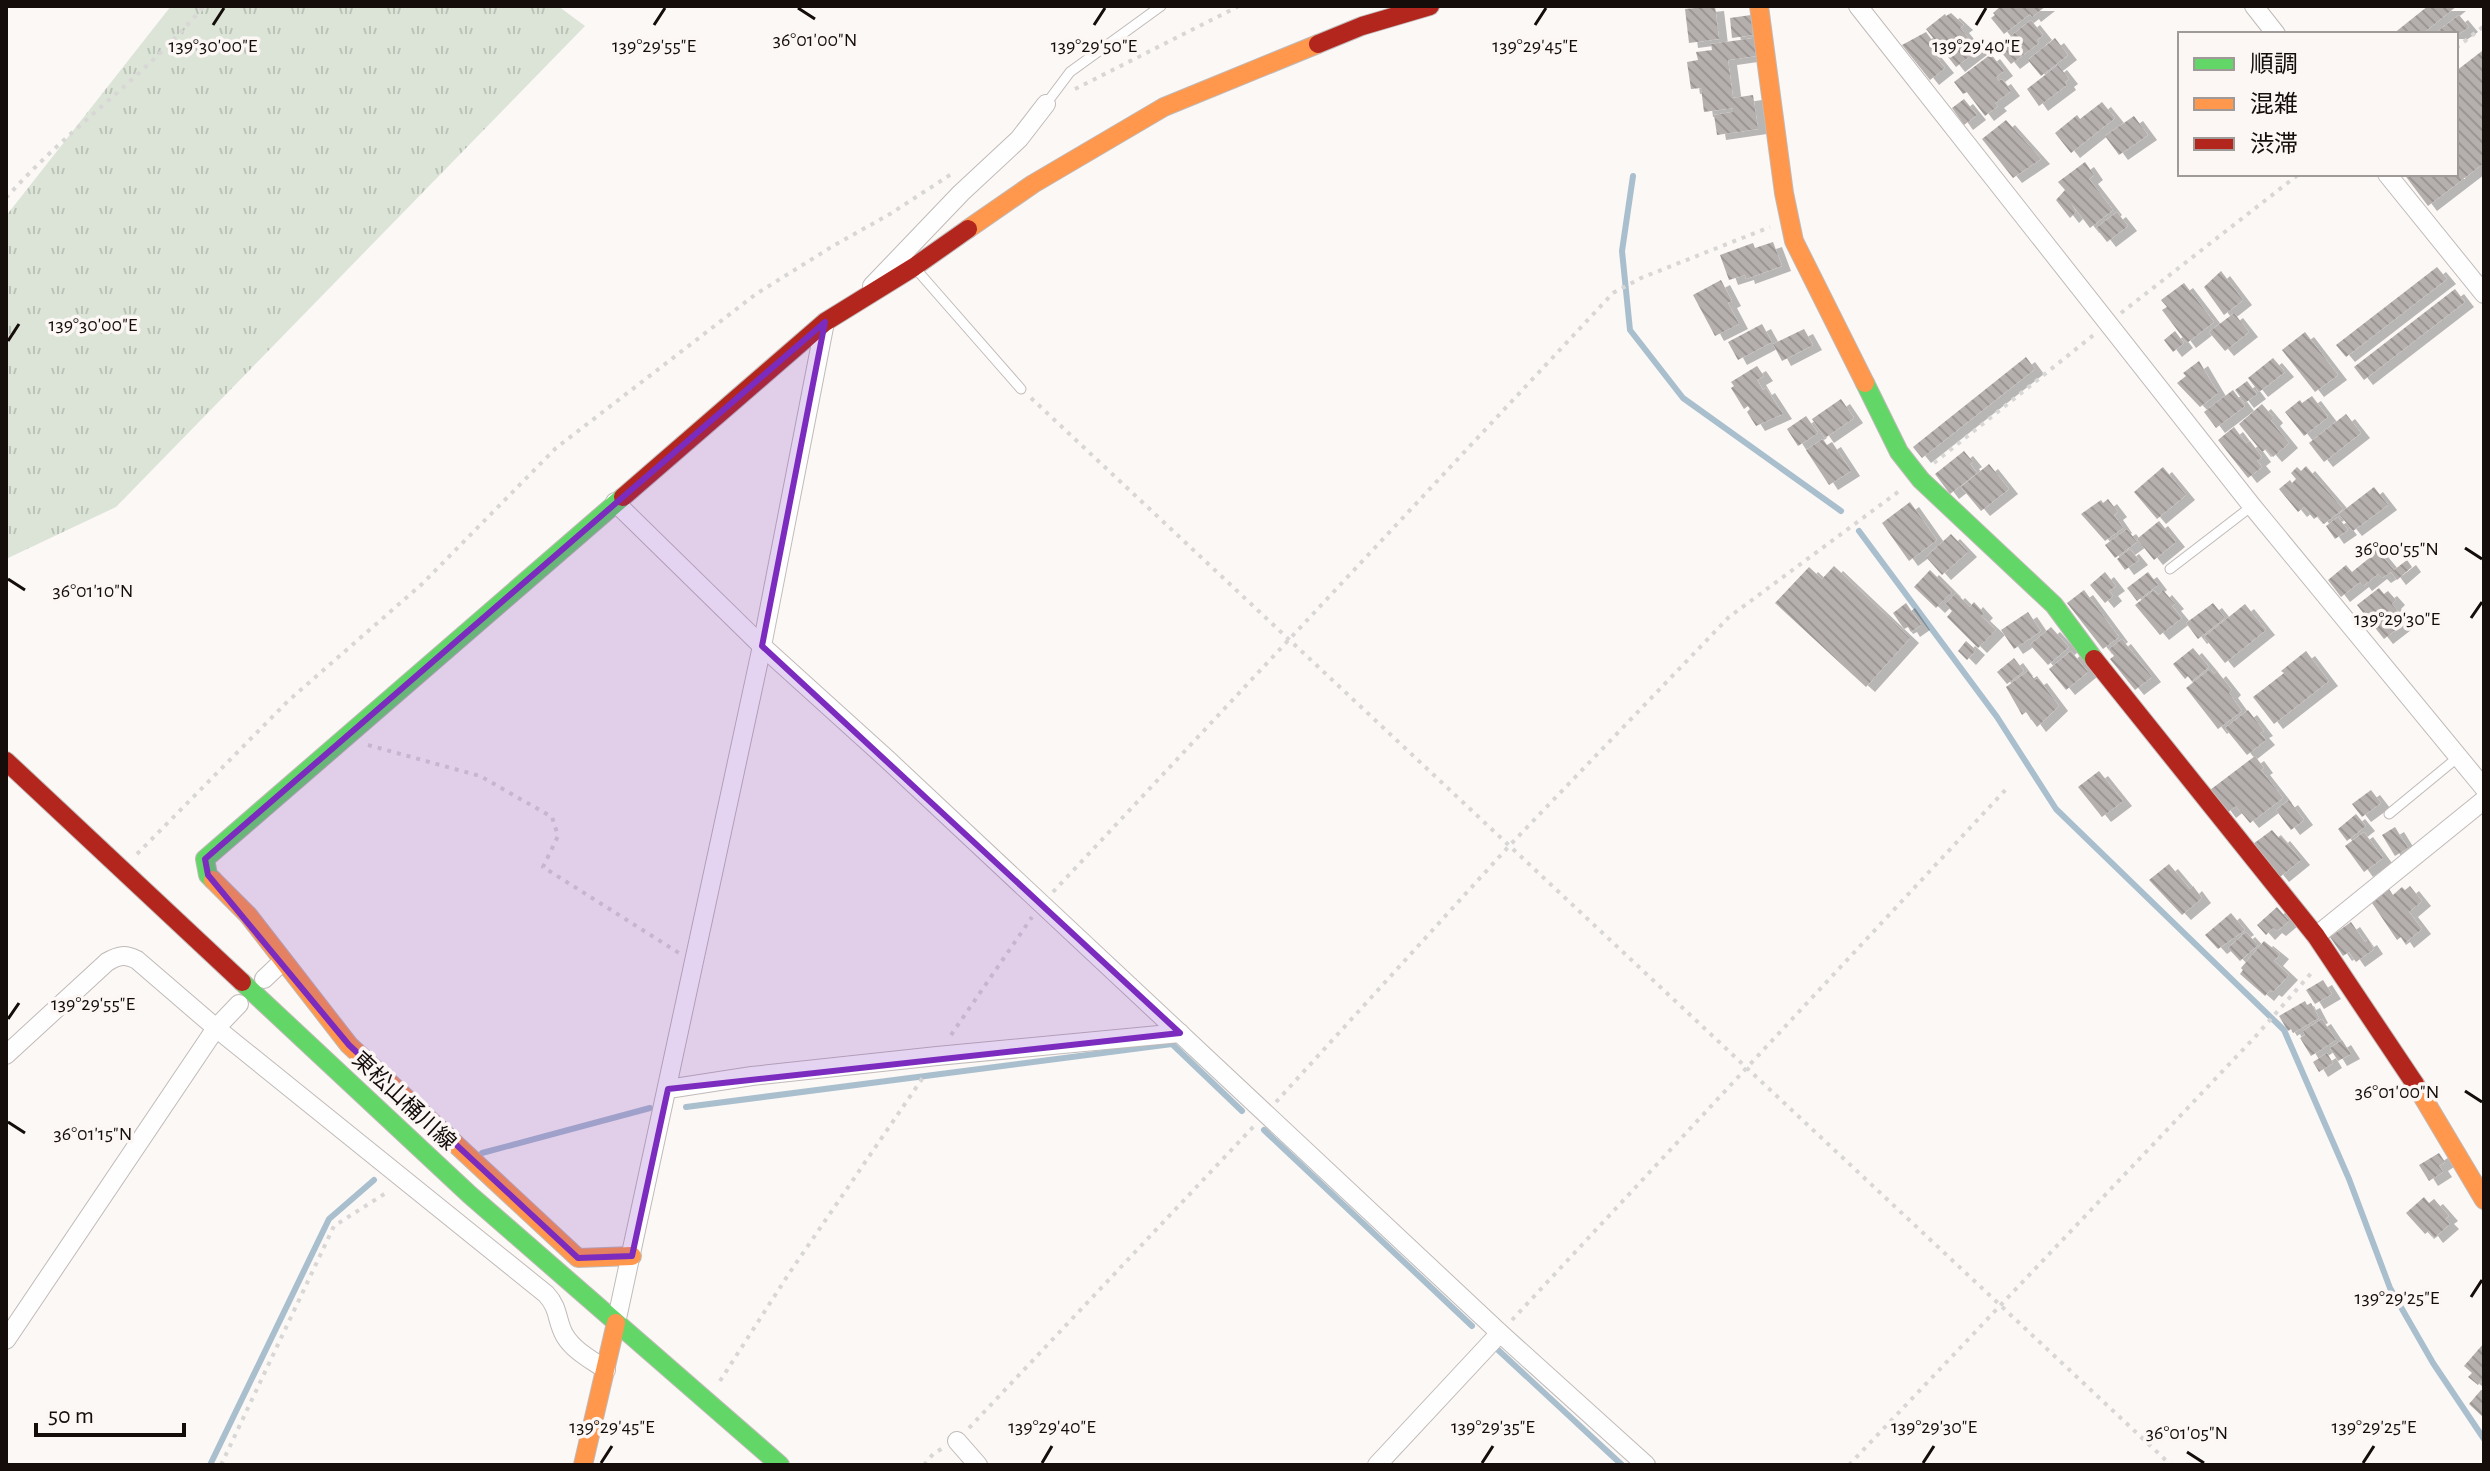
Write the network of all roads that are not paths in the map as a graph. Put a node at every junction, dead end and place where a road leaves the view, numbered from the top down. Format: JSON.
{"nodes":[{"id":1,"x":1161,"y":6,"type":"edge"},
{"id":2,"x":1430,"y":6,"type":"edge"},
{"id":3,"x":1759,"y":6,"type":"edge"},
{"id":4,"x":1858,"y":6,"type":"edge"},
{"id":5,"x":2254,"y":6,"type":"edge"},
{"id":6,"x":2274,"y":32,"type":"edge"},
{"id":7,"x":1046,"y":104,"type":"joint"},
{"id":8,"x":2389,"y":176,"type":"edge"},
{"id":9,"x":914,"y":267,"type":"junction"},
{"id":10,"x":2484,"y":294,"type":"edge"},
{"id":11,"x":856,"y":302,"type":"junction"},
{"id":12,"x":825,"y":322,"type":"junction"},
{"id":13,"x":1021,"y":389,"type":"road end"},
{"id":14,"x":615,"y":502,"type":"junction"},
{"id":15,"x":2252,"y":506,"type":"junction"},
{"id":16,"x":2170,"y":569,"type":"dead end"},
{"id":17,"x":762,"y":646,"type":"junction"},
{"id":18,"x":2457,"y":758,"type":"junction"},
{"id":19,"x":6,"y":761,"type":"edge"},
{"id":20,"x":2484,"y":788,"type":"edge"},
{"id":21,"x":2484,"y":800,"type":"edge"},
{"id":22,"x":2389,"y":814,"type":"dead end"},
{"id":23,"x":2316,"y":936,"type":"junction"},
{"id":24,"x":283,"y":961,"type":"junction"},
{"id":25,"x":264,"y":979,"type":"dead end"},
{"id":26,"x":239,"y":1004,"type":"dead end"},
{"id":27,"x":216,"y":1028,"type":"junction"},
{"id":28,"x":1180,"y":1033,"type":"junction"},
{"id":29,"x":6,"y":1055,"type":"edge"},
{"id":30,"x":668,"y":1089,"type":"junction"},
{"id":31,"x":2484,"y":1200,"type":"edge"},
{"id":32,"x":632,"y":1256,"type":"junction"},
{"id":33,"x":616,"y":1323,"type":"junction"},
{"id":34,"x":1500,"y":1333,"type":"junction"},
{"id":35,"x":6,"y":1340,"type":"edge"},
{"id":36,"x":606,"y":1370,"type":"junction"},
{"id":37,"x":957,"y":1441,"type":"road end"},
{"id":38,"x":583,"y":1465,"type":"edge"},
{"id":39,"x":780,"y":1465,"type":"edge"},
{"id":40,"x":978,"y":1465,"type":"edge"},
{"id":41,"x":1377,"y":1465,"type":"edge"},
{"id":42,"x":1646,"y":1465,"type":"edge"}],
"edges":[{"from":1,"to":7,"type":"lane"},
{"from":2,"to":9,"type":"street"},
{"from":3,"to":23,"type":"street"},
{"from":4,"to":15,"type":"street"},
{"from":5,"to":6,"type":"street"},
{"from":7,"to":11,"type":"street"},
{"from":8,"to":10,"type":"street"},
{"from":9,"to":11,"type":"street"},
{"from":9,"to":13,"type":"lane"},
{"from":11,"to":12,"type":"street"},
{"from":12,"to":14,"type":"street"},
{"from":12,"to":17,"type":"street"},
{"from":14,"to":17,"type":"street"},
{"from":14,"to":24,"type":"street"},
{"from":15,"to":16,"type":"lane"},
{"from":15,"to":18,"type":"street"},
{"from":17,"to":28,"type":"street"},
{"from":17,"to":30,"type":"street"},
{"from":18,"to":20,"type":"street"},
{"from":18,"to":22,"type":"lane"},
{"from":19,"to":33,"type":"street","name":"東松山桶川線"},
{"from":21,"to":23,"type":"street"},
{"from":23,"to":31,"type":"street"},
{"from":24,"to":25,"type":"street"},
{"from":24,"to":32,"type":"street"},
{"from":26,"to":27,"type":"street"},
{"from":27,"to":29,"type":"street"},
{"from":27,"to":35,"type":"street"},
{"from":27,"to":36,"type":"street"},
{"from":28,"to":30,"type":"street"},
{"from":28,"to":34,"type":"street"},
{"from":30,"to":32,"type":"street"},
{"from":32,"to":33,"type":"street"},
{"from":33,"to":36,"type":"street"},
{"from":33,"to":39,"type":"street","name":"東松山桶川線"},
{"from":34,"to":41,"type":"street"},
{"from":34,"to":42,"type":"street"},
{"from":36,"to":38,"type":"street"},
{"from":37,"to":40,"type":"street"}]}
